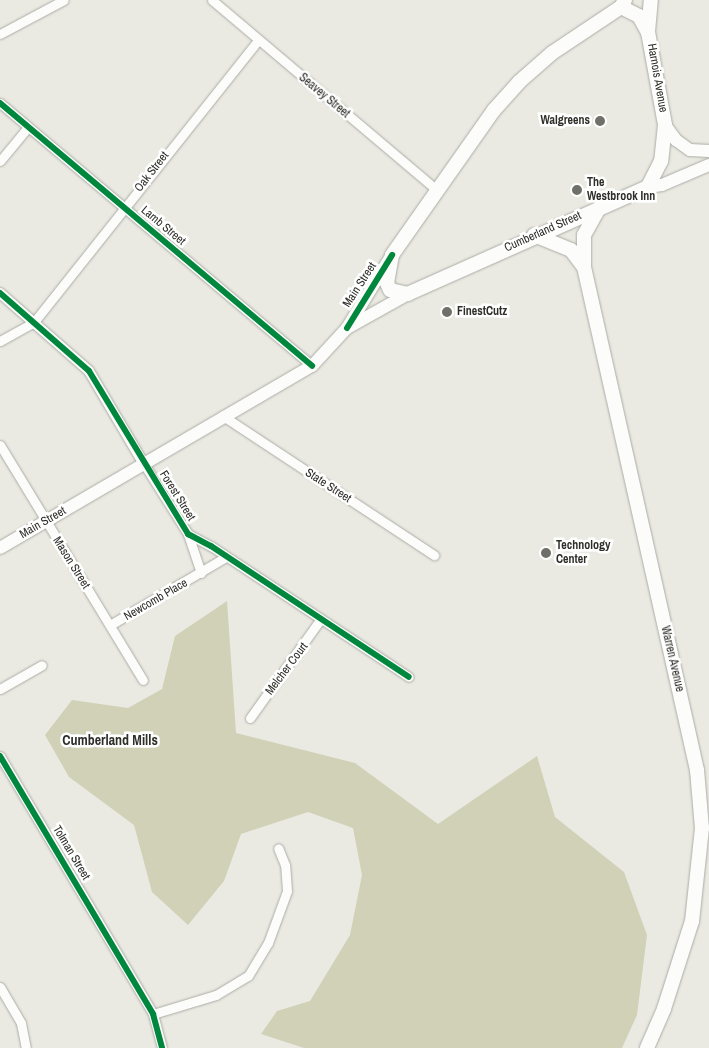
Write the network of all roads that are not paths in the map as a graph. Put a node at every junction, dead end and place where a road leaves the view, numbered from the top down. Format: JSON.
{"nodes":[{"id":1,"x":212,"y":0,"type":"edge"},
{"id":2,"x":651,"y":0,"type":"edge"},
{"id":3,"x":59,"y":1,"type":"edge"},
{"id":4,"x":623,"y":3,"type":"edge"},
{"id":5,"x":648,"y":32,"type":"junction"},
{"id":6,"x":0,"y":34,"type":"edge"},
{"id":7,"x":258,"y":40,"type":"junction"},
{"id":8,"x":0,"y":102,"type":"edge"},
{"id":9,"x":665,"y":125,"type":"junction"},
{"id":10,"x":28,"y":127,"type":"junction"},
{"id":11,"x":709,"y":151,"type":"edge"},
{"id":12,"x":0,"y":161,"type":"edge"},
{"id":13,"x":709,"y":165,"type":"edge"},
{"id":14,"x":648,"y":187,"type":"junction"},
{"id":15,"x":437,"y":190,"type":"junction"},
{"id":16,"x":124,"y":208,"type":"junction"},
{"id":17,"x":598,"y":208,"type":"junction"},
{"id":18,"x":534,"y":235,"type":"junction"},
{"id":19,"x":392,"y":255,"type":"junction"},
{"id":20,"x":584,"y":267,"type":"junction"},
{"id":21,"x":0,"y":293,"type":"edge"},
{"id":22,"x":408,"y":294,"type":"junction"},
{"id":23,"x":34,"y":322,"type":"junction"},
{"id":24,"x":347,"y":328,"type":"junction"},
{"id":25,"x":0,"y":341,"type":"edge"},
{"id":26,"x":312,"y":366,"type":"junction"},
{"id":27,"x":223,"y":416,"type":"junction"},
{"id":28,"x":0,"y":445,"type":"edge"},
{"id":29,"x":144,"y":464,"type":"junction"},
{"id":30,"x":46,"y":521,"type":"junction"},
{"id":31,"x":188,"y":534,"type":"junction"},
{"id":32,"x":0,"y":548,"type":"edge"},
{"id":33,"x":434,"y":555,"type":"dead end"},
{"id":34,"x":226,"y":557,"type":"junction"},
{"id":35,"x":202,"y":573,"type":"junction"},
{"id":36,"x":320,"y":620,"type":"junction"},
{"id":37,"x":110,"y":625,"type":"junction"},
{"id":38,"x":42,"y":665,"type":"dead end"},
{"id":39,"x":409,"y":677,"type":"dead end"},
{"id":40,"x":143,"y":680,"type":"dead end"},
{"id":41,"x":0,"y":689,"type":"edge"},
{"id":42,"x":250,"y":718,"type":"dead end"},
{"id":43,"x":0,"y":756,"type":"edge"},
{"id":44,"x":278,"y":848,"type":"dead end"},
{"id":45,"x":0,"y":987,"type":"edge"},
{"id":46,"x":153,"y":1014,"type":"junction"},
{"id":47,"x":26,"y":1048,"type":"edge"},
{"id":48,"x":162,"y":1048,"type":"edge"},
{"id":49,"x":647,"y":1048,"type":"edge"}],
"edges":[{"from":1,"to":7,"type":"street","name":"Seavey Street"},
{"from":2,"to":5,"type":"main road","name":"Harnois Avenue"},
{"from":3,"to":6,"type":"street"},
{"from":4,"to":5,"type":"main road","name":"Harnois Avenue"},
{"from":4,"to":15,"type":"main road","name":"Main Street"},
{"from":5,"to":9,"type":"main road","name":"Harnois Avenue"},
{"from":7,"to":15,"type":"street","name":"Seavey Street"},
{"from":7,"to":16,"type":"street","name":"Oak Street"},
{"from":8,"to":10,"type":"street","name":"Lamb Street"},
{"from":9,"to":11,"type":"main road","name":"Harnois Avenue"},
{"from":9,"to":14,"type":"main road","name":"Harnois Avenue"},
{"from":10,"to":12,"type":"street"},
{"from":10,"to":16,"type":"street","name":"Lamb Street"},
{"from":13,"to":14,"type":"main road","name":"Cumberland Street"},
{"from":14,"to":17,"type":"main road","name":"Cumberland Street"},
{"from":15,"to":19,"type":"main road","name":"Main Street"},
{"from":16,"to":23,"type":"street","name":"Oak Street"},
{"from":16,"to":26,"type":"street","name":"Lamb Street"},
{"from":17,"to":18,"type":"main road","name":"Cumberland Street"},
{"from":17,"to":20,"type":"main road","name":"Warren Avenue"},
{"from":18,"to":20,"type":"main road","name":"Warren Avenue"},
{"from":18,"to":22,"type":"main road","name":"Cumberland Street"},
{"from":19,"to":22,"type":"main road"},
{"from":19,"to":24,"type":"main road","name":"Main Street"},
{"from":20,"to":49,"type":"main road","name":"Warren Avenue"},
{"from":21,"to":23,"type":"street","name":"Forest Street"},
{"from":22,"to":24,"type":"main road","name":"Cumberland Street"},
{"from":23,"to":25,"type":"street","name":"Oak Street"},
{"from":23,"to":29,"type":"street","name":"Forest Street"},
{"from":24,"to":26,"type":"main road","name":"Main Street"},
{"from":26,"to":27,"type":"main road","name":"Main Street"},
{"from":27,"to":29,"type":"main road","name":"Main Street"},
{"from":27,"to":33,"type":"street","name":"State Street"},
{"from":28,"to":30,"type":"street","name":"Mason Street"},
{"from":29,"to":30,"type":"main road","name":"Main Street"},
{"from":29,"to":31,"type":"street","name":"Forest Street"},
{"from":30,"to":32,"type":"main road","name":"Main Street"},
{"from":30,"to":37,"type":"street","name":"Mason Street"},
{"from":31,"to":34,"type":"street","name":"Forest Street"},
{"from":31,"to":35,"type":"street","name":"Newcomb Place"},
{"from":34,"to":35,"type":"street","name":"Newcomb Place"},
{"from":34,"to":36,"type":"street","name":"Forest Street"},
{"from":35,"to":37,"type":"street","name":"Newcomb Place"},
{"from":36,"to":39,"type":"street","name":"Forest Street"},
{"from":36,"to":42,"type":"street","name":"Melcher Court"},
{"from":37,"to":40,"type":"street","name":"Mason Street"},
{"from":38,"to":41,"type":"street"},
{"from":43,"to":46,"type":"street","name":"Tolman Street"},
{"from":44,"to":46,"type":"street"},
{"from":45,"to":47,"type":"street"},
{"from":46,"to":48,"type":"street","name":"Tolman Street"}]}
